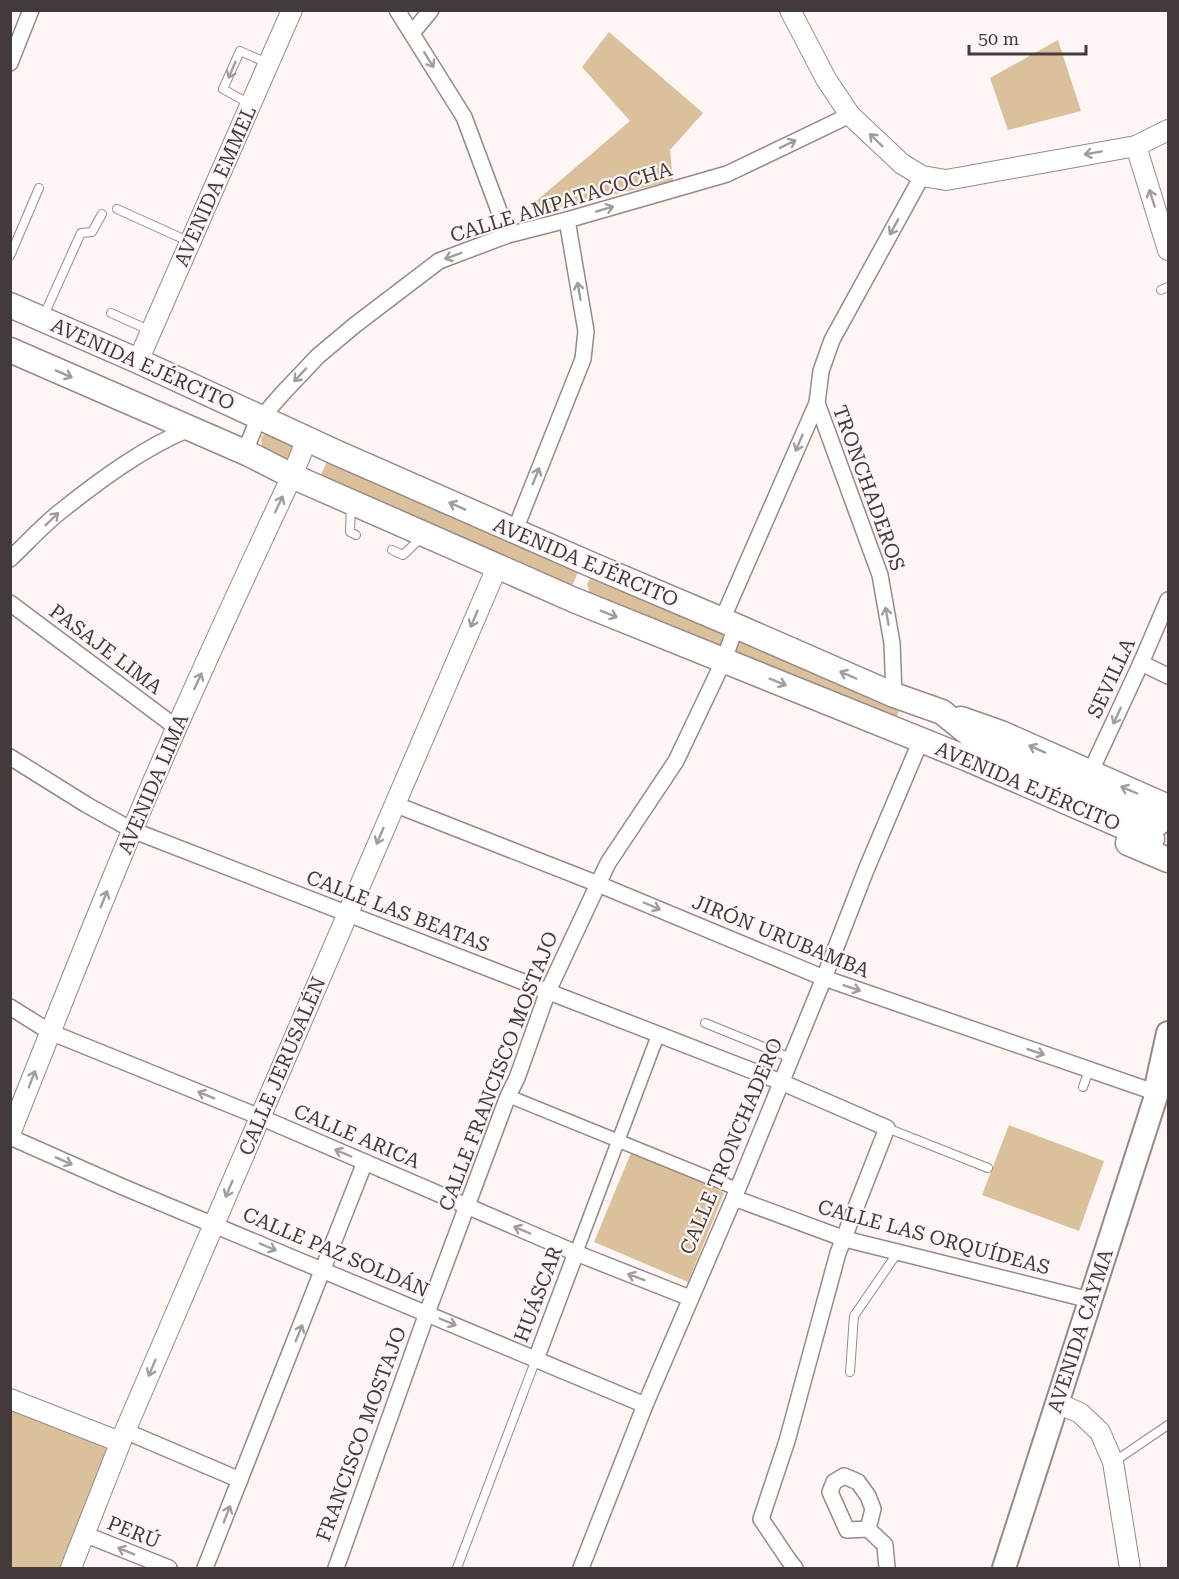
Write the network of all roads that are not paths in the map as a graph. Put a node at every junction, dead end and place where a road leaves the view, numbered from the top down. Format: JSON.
{"nodes":[{"id":1,"x":31,"y":10,"type":"edge"},
{"id":2,"x":292,"y":10,"type":"edge"},
{"id":3,"x":398,"y":10,"type":"edge"},
{"id":4,"x":431,"y":10,"type":"edge"},
{"id":5,"x":790,"y":10,"type":"edge"},
{"id":6,"x":412,"y":33,"type":"junction"},
{"id":7,"x":10,"y":63,"type":"edge"},
{"id":8,"x":268,"y":63,"type":"junction"},
{"id":9,"x":251,"y":104,"type":"junction"},
{"id":10,"x":850,"y":115,"type":"junction"},
{"id":11,"x":1168,"y":130,"type":"edge"},
{"id":12,"x":1136,"y":146,"type":"junction"},
{"id":13,"x":922,"y":176,"type":"junction"},
{"id":14,"x":39,"y":188,"type":"dead end"},
{"id":15,"x":117,"y":209,"type":"dead end"},
{"id":16,"x":102,"y":214,"type":"dead end"},
{"id":17,"x":567,"y":220,"type":"junction"},
{"id":18,"x":508,"y":235,"type":"junction"},
{"id":19,"x":190,"y":242,"type":"junction"},
{"id":20,"x":1168,"y":250,"type":"edge"},
{"id":21,"x":10,"y":256,"type":"edge"},
{"id":22,"x":10,"y":305,"type":"edge"},
{"id":23,"x":111,"y":313,"type":"dead end"},
{"id":24,"x":42,"y":319,"type":"junction"},
{"id":25,"x":151,"y":331,"type":"junction"},
{"id":26,"x":10,"y":350,"type":"edge"},
{"id":27,"x":138,"y":361,"type":"junction"},
{"id":28,"x":817,"y":403,"type":"junction"},
{"id":29,"x":262,"y":417,"type":"junction"},
{"id":30,"x":189,"y":429,"type":"junction"},
{"id":31,"x":307,"y":439,"type":"junction"},
{"id":32,"x":249,"y":454,"type":"junction"},
{"id":33,"x":292,"y":476,"type":"junction"},
{"id":34,"x":352,"y":501,"type":"junction"},
{"id":35,"x":515,"y":530,"type":"junction"},
{"id":36,"x":425,"y":534,"type":"junction"},
{"id":37,"x":356,"y":535,"type":"dead end"},
{"id":38,"x":392,"y":550,"type":"dead end"},
{"id":39,"x":10,"y":560,"type":"edge"},
{"id":40,"x":590,"y":564,"type":"junction"},
{"id":41,"x":498,"y":565,"type":"junction"},
{"id":42,"x":574,"y":600,"type":"junction"},
{"id":43,"x":1168,"y":600,"type":"edge"},
{"id":44,"x":10,"y":603,"type":"edge"},
{"id":45,"x":729,"y":623,"type":"junction"},
{"id":46,"x":724,"y":660,"type":"junction"},
{"id":47,"x":1141,"y":663,"type":"junction"},
{"id":48,"x":1168,"y":676,"type":"edge"},
{"id":49,"x":894,"y":695,"type":"junction"},
{"id":50,"x":942,"y":712,"type":"junction"},
{"id":51,"x":177,"y":728,"type":"junction"},
{"id":52,"x":921,"y":740,"type":"junction"},
{"id":53,"x":10,"y":757,"type":"edge"},
{"id":54,"x":968,"y":759,"type":"junction"},
{"id":55,"x":1090,"y":773,"type":"junction"},
{"id":56,"x":394,"y":804,"type":"junction"},
{"id":57,"x":1160,"y":823,"type":"edge"},
{"id":58,"x":132,"y":830,"type":"junction"},
{"id":59,"x":1168,"y":860,"type":"edge"},
{"id":60,"x":598,"y":884,"type":"junction"},
{"id":61,"x":347,"y":913,"type":"junction"},
{"id":62,"x":824,"y":978,"type":"junction"},
{"id":63,"x":548,"y":992,"type":"junction"},
{"id":64,"x":10,"y":1007,"type":"edge"},
{"id":65,"x":705,"y":1023,"type":"dead end"},
{"id":66,"x":50,"y":1032,"type":"junction"},
{"id":67,"x":1168,"y":1033,"type":"edge"},
{"id":68,"x":658,"y":1035,"type":"junction"},
{"id":69,"x":791,"y":1058,"type":"junction"},
{"id":70,"x":1168,"y":1069,"type":"edge"},
{"id":71,"x":1089,"y":1070,"type":"junction"},
{"id":72,"x":781,"y":1082,"type":"junction"},
{"id":73,"x":1083,"y":1087,"type":"dead end"},
{"id":74,"x":1157,"y":1093,"type":"junction"},
{"id":75,"x":508,"y":1096,"type":"junction"},
{"id":76,"x":260,"y":1117,"type":"junction"},
{"id":77,"x":887,"y":1128,"type":"junction"},
{"id":78,"x":10,"y":1136,"type":"edge"},
{"id":79,"x":618,"y":1142,"type":"junction"},
{"id":80,"x":365,"y":1162,"type":"junction"},
{"id":81,"x":988,"y":1168,"type":"dead end"},
{"id":82,"x":736,"y":1193,"type":"junction"},
{"id":83,"x":467,"y":1206,"type":"junction"},
{"id":84,"x":214,"y":1224,"type":"junction"},
{"id":85,"x":845,"y":1239,"type":"junction"},
{"id":86,"x":898,"y":1252,"type":"junction"},
{"id":87,"x":576,"y":1253,"type":"junction"},
{"id":88,"x":324,"y":1270,"type":"junction"},
{"id":89,"x":690,"y":1298,"type":"junction"},
{"id":90,"x":1090,"y":1300,"type":"junction"},
{"id":91,"x":427,"y":1313,"type":"junction"},
{"id":92,"x":536,"y":1359,"type":"junction"},
{"id":93,"x":850,"y":1372,"type":"dead end"},
{"id":94,"x":10,"y":1399,"type":"edge"},
{"id":95,"x":1057,"y":1403,"type":"junction"},
{"id":96,"x":645,"y":1405,"type":"junction"},
{"id":97,"x":1168,"y":1425,"type":"edge"},
{"id":98,"x":122,"y":1436,"type":"junction"},
{"id":99,"x":1113,"y":1462,"type":"junction"},
{"id":100,"x":240,"y":1480,"type":"junction"},
{"id":101,"x":868,"y":1529,"type":"dead end"},
{"id":102,"x":84,"y":1534,"type":"junction"},
{"id":103,"x":70,"y":1569,"type":"edge"},
{"id":104,"x":169,"y":1569,"type":"edge"},
{"id":105,"x":205,"y":1569,"type":"edge"},
{"id":106,"x":336,"y":1569,"type":"edge"},
{"id":107,"x":457,"y":1569,"type":"edge"},
{"id":108,"x":581,"y":1569,"type":"edge"},
{"id":109,"x":795,"y":1569,"type":"edge"},
{"id":110,"x":887,"y":1569,"type":"edge"},
{"id":111,"x":1004,"y":1569,"type":"edge"},
{"id":112,"x":1130,"y":1569,"type":"edge"}],
"edges":[{"from":1,"to":7,"type":"street"},
{"from":2,"to":8,"type":"street","name":"AVENIDA EMMEL"},
{"from":3,"to":6,"type":"street"},
{"from":4,"to":6,"type":"street"},
{"from":5,"to":10,"type":"street"},
{"from":6,"to":18,"type":"street","one_way":true},
{"from":8,"to":9,"type":"street","name":"AVENIDA EMMEL"},
{"from":8,"to":9,"type":"lane","one_way":true},
{"from":9,"to":19,"type":"street","name":"AVENIDA EMMEL"},
{"from":13,"to":10,"type":"street","one_way":true},
{"from":17,"to":10,"type":"street","name":"CALLE AMPATACOCHA","one_way":true},
{"from":11,"to":12,"type":"street"},
{"from":12,"to":13,"type":"street","one_way":true},
{"from":20,"to":12,"type":"street","one_way":true},
{"from":13,"to":28,"type":"street","name":"CALLE FRANCISCO MOSTAJO","one_way":true},
{"from":14,"to":21,"type":"lane"},
{"from":15,"to":19,"type":"lane"},
{"from":16,"to":24,"type":"lane"},
{"from":17,"to":18,"type":"street","name":"CALLE AMPATACOCHA"},
{"from":35,"to":17,"type":"street","one_way":true},
{"from":18,"to":29,"type":"street","name":"CALLE AMPATACOCHA","one_way":true},
{"from":19,"to":25,"type":"street","name":"AVENIDA EMMEL"},
{"from":22,"to":24,"type":"main road","name":"AVENIDA EJÉRCITO"},
{"from":23,"to":25,"type":"lane"},
{"from":24,"to":27,"type":"main road","name":"AVENIDA EJÉRCITO"},
{"from":25,"to":27,"type":"street","name":"AVENIDA EMMEL"},
{"from":26,"to":30,"type":"main road","name":"AVENIDA EJÉRCITO","one_way":true},
{"from":27,"to":29,"type":"main road","name":"AVENIDA EJÉRCITO"},
{"from":28,"to":45,"type":"street","name":"CALLE FRANCISCO MOSTAJO","one_way":true},
{"from":49,"to":28,"type":"street","name":"TRONCHADEROS","one_way":true},
{"from":29,"to":31,"type":"main road","name":"AVENIDA EJÉRCITO"},
{"from":29,"to":32,"type":"street","name":"CALLE AMPATACOCHA"},
{"from":30,"to":32,"type":"main road","name":"AVENIDA EJÉRCITO"},
{"from":39,"to":30,"type":"street","one_way":true},
{"from":31,"to":33,"type":"street","name":"AVENIDA LIMA"},
{"from":35,"to":31,"type":"main road","name":"AVENIDA EJÉRCITO","one_way":true},
{"from":32,"to":33,"type":"main road","name":"AVENIDA EJÉRCITO"},
{"from":33,"to":34,"type":"main road","name":"AVENIDA EJÉRCITO"},
{"from":51,"to":33,"type":"street","name":"AVENIDA LIMA","one_way":true},
{"from":34,"to":36,"type":"main road","name":"AVENIDA EJÉRCITO"},
{"from":34,"to":37,"type":"lane"},
{"from":35,"to":40,"type":"main road","name":"AVENIDA EJÉRCITO"},
{"from":36,"to":38,"type":"lane"},
{"from":36,"to":41,"type":"main road","name":"AVENIDA EJÉRCITO"},
{"from":40,"to":42,"type":"main road"},
{"from":40,"to":45,"type":"main road","name":"AVENIDA EJÉRCITO"},
{"from":41,"to":42,"type":"main road","name":"AVENIDA EJÉRCITO"},
{"from":41,"to":56,"type":"street","name":"CALLE JERUSALÉN","one_way":true},
{"from":42,"to":46,"type":"main road","name":"AVENIDA EJÉRCITO","one_way":true},
{"from":43,"to":47,"type":"street","name":"SEVILLA"},
{"from":44,"to":51,"type":"street","name":"PASAJE LIMA"},
{"from":45,"to":46,"type":"street","name":"CALLE FRANCISCO MOSTAJO"},
{"from":49,"to":45,"type":"main road","name":"AVENIDA EJÉRCITO","one_way":true},
{"from":46,"to":52,"type":"main road","name":"AVENIDA EJÉRCITO","one_way":true},
{"from":46,"to":60,"type":"street","name":"CALLE FRANCISCO MOSTAJO"},
{"from":47,"to":48,"type":"street"},
{"from":47,"to":55,"type":"street","name":"SEVILLA","one_way":true},
{"from":49,"to":50,"type":"main road","name":"AVENIDA EJÉRCITO"},
{"from":55,"to":50,"type":"main road","one_way":true},
{"from":50,"to":57,"type":"main road","name":"AVENIDA EJÉRCITO"},
{"from":51,"to":58,"type":"street","name":"AVENIDA LIMA"},
{"from":52,"to":54,"type":"main road","name":"AVENIDA EJÉRCITO"},
{"from":52,"to":62,"type":"street","name":"CALLE TRONCHADERO"},
{"from":53,"to":58,"type":"street","name":"CALLE LAS BEATAS"},
{"from":54,"to":57,"type":"main road","name":"AVENIDA EJÉRCITO"},
{"from":54,"to":59,"type":"main road"},
{"from":57,"to":55,"type":"main road","one_way":true},
{"from":56,"to":60,"type":"street","name":"JIRÓN URUBAMBA"},
{"from":56,"to":61,"type":"street","name":"CALLE JERUSALÉN","one_way":true},
{"from":58,"to":61,"type":"street","name":"CALLE LAS BEATAS"},
{"from":66,"to":58,"type":"street","name":"AVENIDA LIMA","one_way":true},
{"from":60,"to":62,"type":"street","name":"JIRÓN URUBAMBA","one_way":true},
{"from":60,"to":63,"type":"street","name":"CALLE FRANCISCO MOSTAJO"},
{"from":61,"to":63,"type":"street","name":"CALLE LAS BEATAS"},
{"from":61,"to":76,"type":"street","name":"CALLE JERUSALÉN"},
{"from":62,"to":69,"type":"street","name":"CALLE TRONCHADERO"},
{"from":62,"to":71,"type":"street","name":"JIRÓN URUBAMBA","one_way":true},
{"from":63,"to":68,"type":"street","name":"CALLE LAS BEATAS"},
{"from":63,"to":75,"type":"street","name":"CALLE FRANCISCO MOSTAJO"},
{"from":64,"to":66,"type":"street","name":"CALLE ARICA"},
{"from":65,"to":69,"type":"lane"},
{"from":76,"to":66,"type":"street","name":"CALLE ARICA","one_way":true},
{"from":78,"to":66,"type":"street","name":"AVENIDA LIMA","one_way":true},
{"from":67,"to":74,"type":"main road","name":"AVENIDA CAYMA"},
{"from":68,"to":72,"type":"street","name":"CALLE LAS BEATAS"},
{"from":68,"to":79,"type":"street","name":"HUÁSCAR"},
{"from":69,"to":72,"type":"street","name":"CALLE TRONCHADERO"},
{"from":70,"to":74,"type":"main road","name":"AVENIDA CAYMA"},
{"from":71,"to":73,"type":"lane"},
{"from":71,"to":74,"type":"street","name":"JIRÓN URUBAMBA"},
{"from":72,"to":77,"type":"street","name":"CALLE LAS BEATAS"},
{"from":72,"to":82,"type":"street","name":"CALLE TRONCHADERO"},
{"from":74,"to":90,"type":"main road","name":"AVENIDA CAYMA"},
{"from":75,"to":79,"type":"street"},
{"from":75,"to":83,"type":"street","name":"CALLE FRANCISCO MOSTAJO"},
{"from":80,"to":76,"type":"street","name":"CALLE ARICA","one_way":true},
{"from":76,"to":84,"type":"street","name":"CALLE JERUSALÉN","one_way":true},
{"from":77,"to":81,"type":"lane"},
{"from":77,"to":85,"type":"street"},
{"from":78,"to":84,"type":"street","name":"CALLE PAZ SOLDÁN","one_way":true},
{"from":79,"to":82,"type":"street"},
{"from":79,"to":87,"type":"street","name":"HUÁSCAR"},
{"from":80,"to":83,"type":"street","name":"CALLE ARICA"},
{"from":80,"to":88,"type":"street"},
{"from":82,"to":85,"type":"street","name":"CALLE LAS ORQUÍDEAS"},
{"from":82,"to":89,"type":"street","name":"CALLE TRONCHADERO"},
{"from":87,"to":83,"type":"street","name":"CALLE ARICA","one_way":true},
{"from":83,"to":91,"type":"street","name":"CALLE FRANCISCO MOSTAJO"},
{"from":84,"to":88,"type":"street","name":"CALLE PAZ SOLDÁN","one_way":true},
{"from":84,"to":98,"type":"street","name":"CALLE JERUSALÉN","one_way":true},
{"from":85,"to":86,"type":"street","name":"CALLE LAS ORQUÍDEAS"},
{"from":85,"to":109,"type":"street"},
{"from":86,"to":90,"type":"street","name":"CALLE LAS ORQUÍDEAS"},
{"from":86,"to":93,"type":"lane"},
{"from":89,"to":87,"type":"street","name":"CALLE ARICA","one_way":true},
{"from":87,"to":92,"type":"street","name":"HUÁSCAR"},
{"from":88,"to":91,"type":"street","name":"CALLE PAZ SOLDÁN"},
{"from":100,"to":88,"type":"street","one_way":true},
{"from":89,"to":96,"type":"street","name":"CALLE TRONCHADERO"},
{"from":90,"to":95,"type":"main road","name":"AVENIDA CAYMA"},
{"from":91,"to":92,"type":"street","name":"CALLE PAZ SOLDÁN","one_way":true},
{"from":91,"to":106,"type":"street","name":"FRANCISCO MOSTAJO"},
{"from":92,"to":96,"type":"street","name":"CALLE PAZ SOLDÁN"},
{"from":92,"to":107,"type":"lane","name":"HUÁSCAR"},
{"from":94,"to":98,"type":"street"},
{"from":95,"to":99,"type":"street"},
{"from":95,"to":111,"type":"main road","name":"AVENIDA CAYMA"},
{"from":96,"to":108,"type":"street","name":"CALLE TRONCHADERO"},
{"from":97,"to":99,"type":"lane"},
{"from":98,"to":100,"type":"street"},
{"from":98,"to":102,"type":"street","name":"CALLE JERUSALÉN"},
{"from":99,"to":112,"type":"street"},
{"from":105,"to":100,"type":"street","one_way":true},
{"from":101,"to":110,"type":"street"},
{"from":102,"to":103,"type":"street","name":"CALLE JERUSALÉN"},
{"from":104,"to":102,"type":"street","name":"PERÚ","one_way":true}]}
